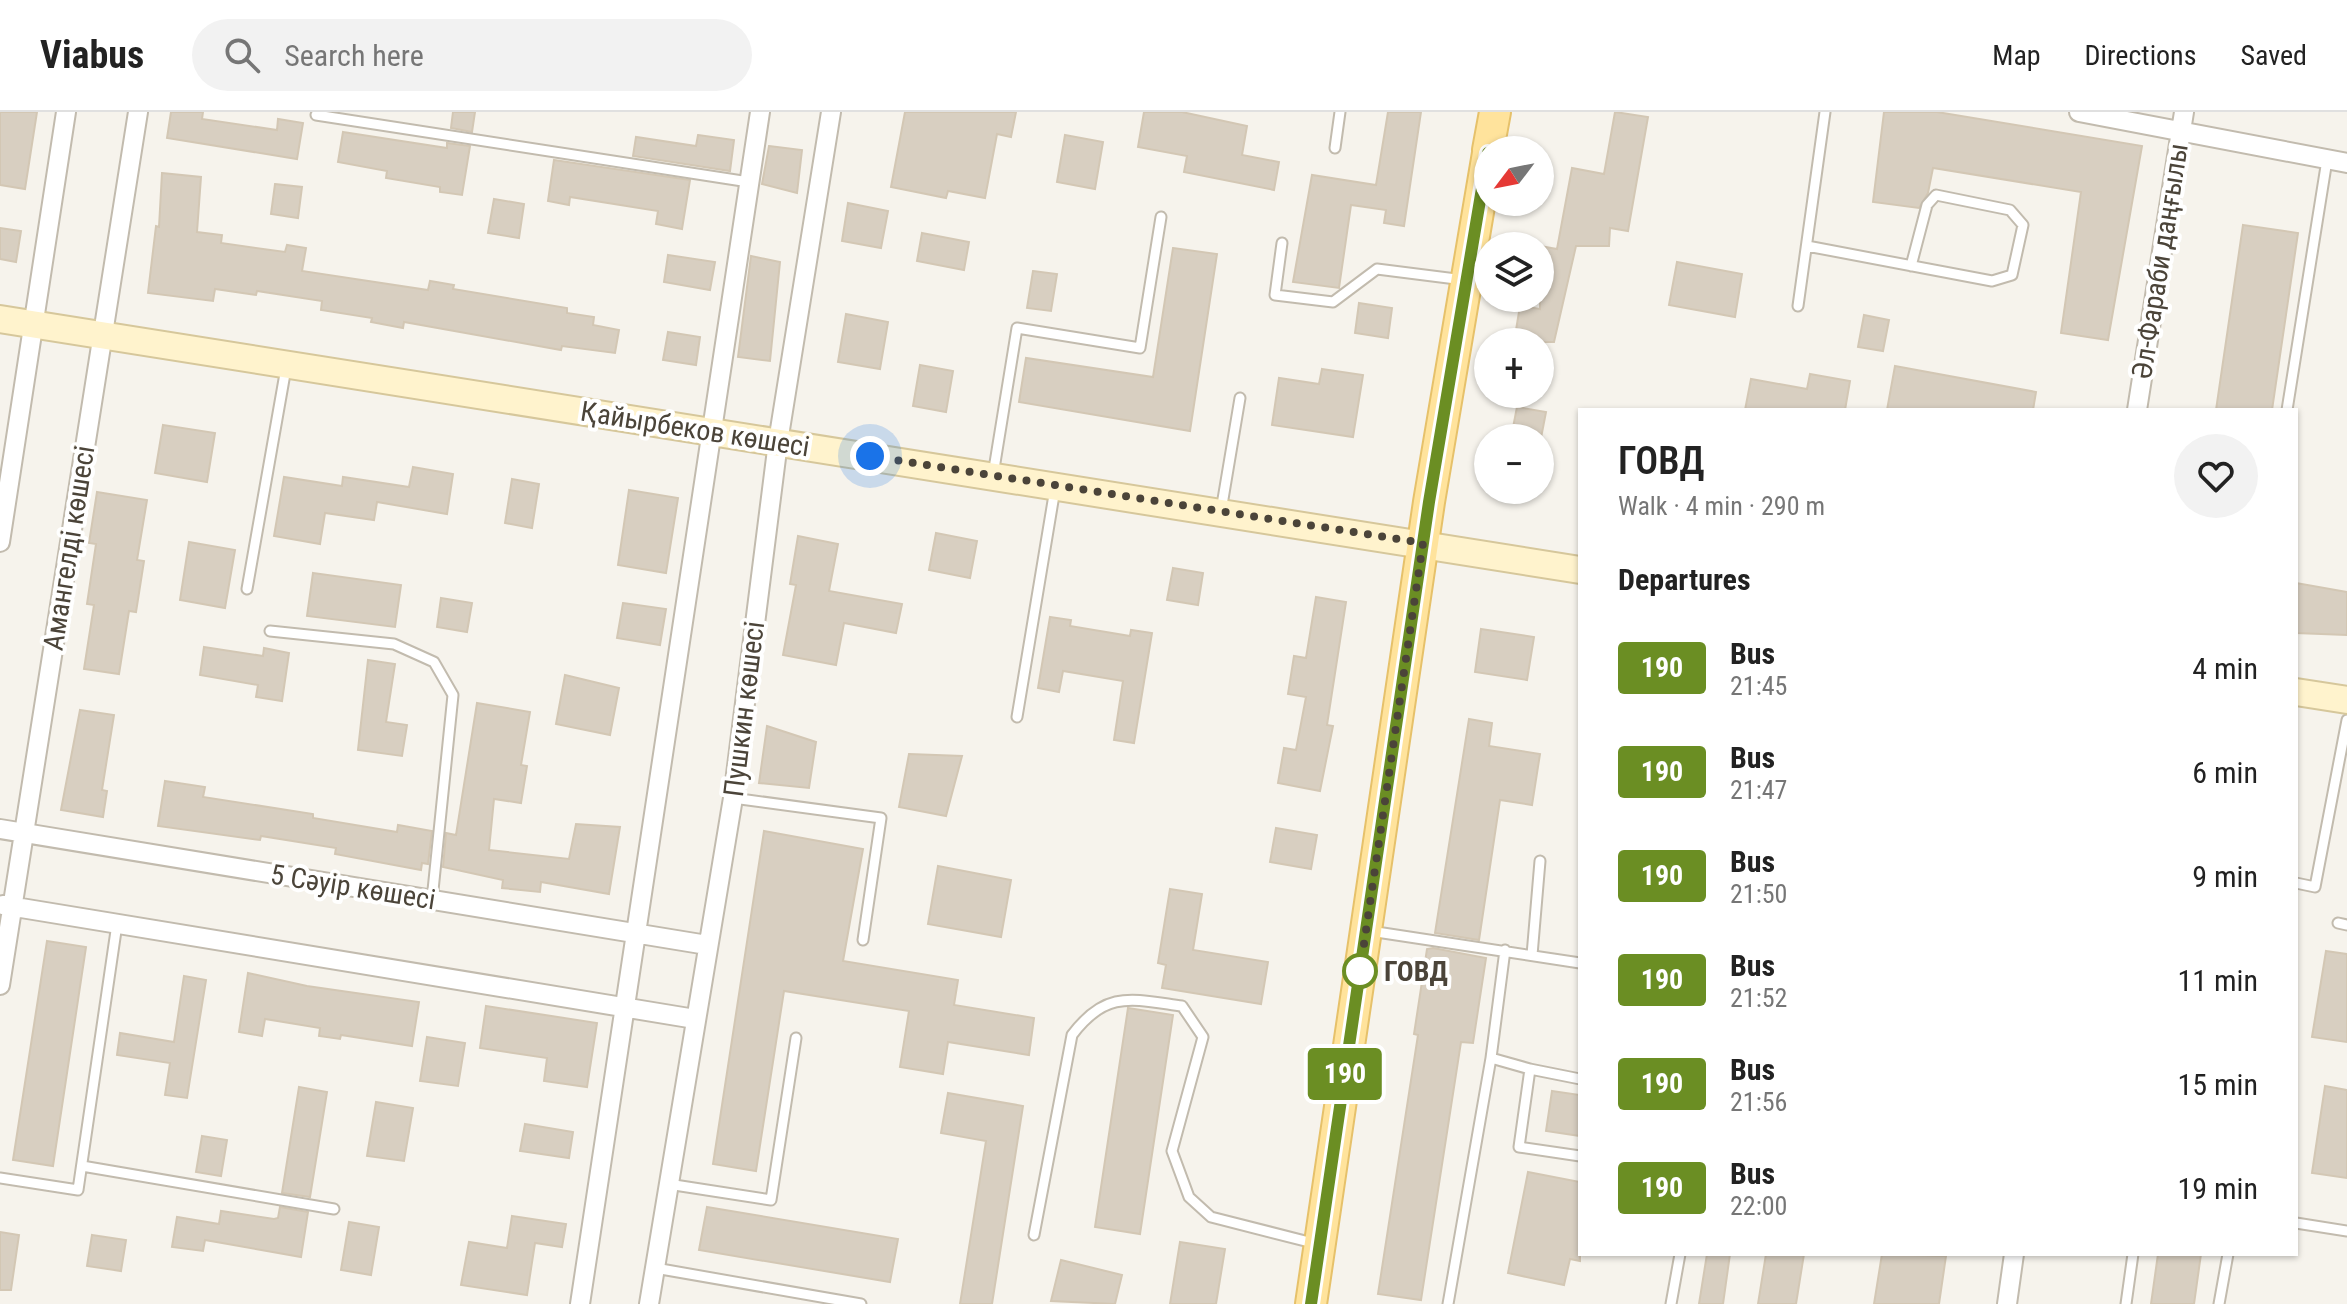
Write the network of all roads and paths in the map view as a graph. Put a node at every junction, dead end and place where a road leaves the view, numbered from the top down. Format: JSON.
{"nodes":[{"id":1,"x":66,"y":112,"type":"edge"},
{"id":2,"x":138,"y":112,"type":"edge"},
{"id":3,"x":760,"y":112,"type":"edge"},
{"id":4,"x":831,"y":112,"type":"edge"},
{"id":5,"x":1340,"y":112,"type":"edge"},
{"id":6,"x":1495,"y":112,"type":"edge"},
{"id":7,"x":1825,"y":112,"type":"edge"},
{"id":8,"x":2079,"y":112,"type":"edge"},
{"id":9,"x":2184,"y":112,"type":"edge"},
{"id":10,"x":316,"y":115,"type":"dead end"},
{"id":11,"x":2181,"y":132,"type":"junction"},
{"id":12,"x":1491,"y":136,"type":"edge"},
{"id":13,"x":1335,"y":148,"type":"dead end"},
{"id":14,"x":2327,"y":160,"type":"junction"},
{"id":15,"x":2347,"y":163,"type":"edge"},
{"id":16,"x":749,"y":182,"type":"junction"},
{"id":17,"x":1478,"y":216,"type":"edge"},
{"id":18,"x":1161,"y":217,"type":"dead end"},
{"id":19,"x":1282,"y":243,"type":"dead end"},
{"id":20,"x":1807,"y":246,"type":"junction"},
{"id":21,"x":1911,"y":266,"type":"junction"},
{"id":22,"x":1467,"y":281,"type":"junction"},
{"id":23,"x":1798,"y":306,"type":"dead end"},
{"id":24,"x":0,"y":319,"type":"edge"},
{"id":25,"x":33,"y":325,"type":"junction"},
{"id":26,"x":102,"y":335,"type":"junction"},
{"id":27,"x":286,"y":365,"type":"junction"},
{"id":28,"x":1240,"y":398,"type":"dead end"},
{"id":29,"x":2137,"y":408,"type":"edge"},
{"id":30,"x":2287,"y":408,"type":"edge"},
{"id":31,"x":710,"y":431,"type":"junction"},
{"id":32,"x":778,"y":442,"type":"junction"},
{"id":33,"x":993,"y":475,"type":"junction"},
{"id":34,"x":1056,"y":485,"type":"junction"},
{"id":35,"x":1221,"y":511,"type":"junction"},
{"id":36,"x":0,"y":542,"type":"edge"},
{"id":37,"x":1423,"y":543,"type":"junction"},
{"id":38,"x":1578,"y":570,"type":"edge"},
{"id":39,"x":247,"y":589,"type":"dead end"},
{"id":40,"x":270,"y":631,"type":"dead end"},
{"id":41,"x":2298,"y":692,"type":"edge"},
{"id":42,"x":2347,"y":700,"type":"edge"},
{"id":43,"x":1017,"y":717,"type":"dead end"},
{"id":44,"x":2347,"y":720,"type":"edge"},
{"id":45,"x":733,"y":798,"type":"junction"},
{"id":46,"x":0,"y":829,"type":"edge"},
{"id":47,"x":24,"y":833,"type":"junction"},
{"id":48,"x":1540,"y":861,"type":"dead end"},
{"id":49,"x":2298,"y":883,"type":"edge"},
{"id":50,"x":432,"y":900,"type":"junction"},
{"id":51,"x":6,"y":906,"type":"edge"},
{"id":52,"x":117,"y":924,"type":"junction"},
{"id":53,"x":1366,"y":930,"type":"junction"},
{"id":54,"x":635,"y":933,"type":"junction"},
{"id":55,"x":863,"y":940,"type":"dead end"},
{"id":56,"x":707,"y":945,"type":"junction"},
{"id":57,"x":1505,"y":950,"type":"junction"},
{"id":58,"x":1532,"y":955,"type":"junction"},
{"id":59,"x":1578,"y":963,"type":"edge"},
{"id":60,"x":0,"y":985,"type":"edge"},
{"id":61,"x":624,"y":1007,"type":"junction"},
{"id":62,"x":695,"y":1019,"type":"junction"},
{"id":63,"x":796,"y":1038,"type":"dead end"},
{"id":64,"x":1491,"y":1058,"type":"junction"},
{"id":65,"x":1530,"y":1069,"type":"junction"},
{"id":66,"x":1578,"y":1079,"type":"edge"},
{"id":67,"x":1578,"y":1156,"type":"edge"},
{"id":68,"x":82,"y":1166,"type":"junction"},
{"id":69,"x":0,"y":1178,"type":"edge"},
{"id":70,"x":668,"y":1184,"type":"junction"},
{"id":71,"x":334,"y":1209,"type":"dead end"},
{"id":72,"x":2298,"y":1223,"type":"edge"},
{"id":73,"x":2347,"y":1231,"type":"edge"},
{"id":74,"x":1034,"y":1235,"type":"dead end"},
{"id":75,"x":1320,"y":1245,"type":"junction"},
{"id":76,"x":1680,"y":1256,"type":"edge"},
{"id":77,"x":2014,"y":1256,"type":"edge"},
{"id":78,"x":2133,"y":1256,"type":"edge"},
{"id":79,"x":2228,"y":1256,"type":"edge"},
{"id":80,"x":655,"y":1268,"type":"junction"},
{"id":81,"x":580,"y":1304,"type":"edge"},
{"id":82,"x":649,"y":1304,"type":"edge"},
{"id":83,"x":861,"y":1304,"type":"edge"},
{"id":84,"x":1311,"y":1304,"type":"edge"},
{"id":85,"x":1448,"y":1304,"type":"edge"},
{"id":86,"x":1671,"y":1304,"type":"edge"},
{"id":87,"x":2007,"y":1304,"type":"edge"},
{"id":88,"x":2126,"y":1304,"type":"edge"},
{"id":89,"x":2219,"y":1304,"type":"edge"}],
"edges":[{"from":1,"to":25,"type":"street"},
{"from":2,"to":26,"type":"street","name":"Амангелді көшесі"},
{"from":3,"to":16,"type":"street"},
{"from":4,"to":32,"type":"street","name":"Пушкин көшесі"},
{"from":5,"to":13,"type":"lane"},
{"from":6,"to":12,"type":"main road"},
{"from":7,"to":20,"type":"lane"},
{"from":8,"to":11,"type":"street"},
{"from":9,"to":11,"type":"street","name":"Әл-Фараби даңғылы"},
{"from":10,"to":16,"type":"lane"},
{"from":11,"to":14,"type":"street"},
{"from":11,"to":29,"type":"street","name":"Әл-Фараби даңғылы"},
{"from":14,"to":15,"type":"street"},
{"from":14,"to":30,"type":"lane"},
{"from":16,"to":31,"type":"street"},
{"from":17,"to":22,"type":"main road"},
{"from":18,"to":33,"type":"lane"},
{"from":19,"to":22,"type":"lane"},
{"from":20,"to":21,"type":"lane"},
{"from":20,"to":23,"type":"lane"},
{"from":21,"to":21,"type":"lane"},
{"from":22,"to":37,"type":"main road"},
{"from":24,"to":25,"type":"main road","name":"Қайырбеков көшесі"},
{"from":25,"to":26,"type":"main road","name":"Қайырбеков көшесі"},
{"from":25,"to":36,"type":"street"},
{"from":26,"to":27,"type":"main road","name":"Қайырбеков көшесі"},
{"from":26,"to":47,"type":"street","name":"Амангелді көшесі"},
{"from":27,"to":31,"type":"main road","name":"Қайырбеков көшесі"},
{"from":27,"to":39,"type":"lane"},
{"from":28,"to":35,"type":"lane"},
{"from":31,"to":32,"type":"main road","name":"Қайырбеков көшесі"},
{"from":31,"to":54,"type":"street"},
{"from":32,"to":33,"type":"main road","name":"Қайырбеков көшесі"},
{"from":32,"to":45,"type":"street","name":"Пушкин көшесі"},
{"from":33,"to":34,"type":"main road","name":"Қайырбеков көшесі"},
{"from":34,"to":35,"type":"main road","name":"Қайырбеков көшесі"},
{"from":34,"to":43,"type":"lane"},
{"from":35,"to":37,"type":"main road","name":"Қайырбеков көшесі"},
{"from":37,"to":38,"type":"main road","name":"Қайырбеков көшесі"},
{"from":37,"to":53,"type":"main road"},
{"from":40,"to":50,"type":"lane"},
{"from":41,"to":42,"type":"main road"},
{"from":44,"to":49,"type":"lane"},
{"from":45,"to":55,"type":"lane"},
{"from":45,"to":56,"type":"street","name":"Пушкин көшесі"},
{"from":46,"to":47,"type":"street","name":"5 Сәуір көшесі"},
{"from":47,"to":50,"type":"street","name":"5 Сәуір көшесі"},
{"from":47,"to":51,"type":"street","name":"Амангелді көшесі"},
{"from":48,"to":58,"type":"lane"},
{"from":50,"to":54,"type":"street","name":"5 Сәуір көшесі"},
{"from":51,"to":52,"type":"street"},
{"from":51,"to":60,"type":"street","name":"Амангелді көшесі"},
{"from":52,"to":61,"type":"street"},
{"from":52,"to":68,"type":"lane"},
{"from":53,"to":57,"type":"lane"},
{"from":53,"to":75,"type":"main road"},
{"from":54,"to":56,"type":"street","name":"5 Сәуір көшесі"},
{"from":54,"to":61,"type":"street"},
{"from":56,"to":62,"type":"street","name":"Пушкин көшесі"},
{"from":57,"to":58,"type":"lane"},
{"from":57,"to":64,"type":"lane"},
{"from":58,"to":59,"type":"lane"},
{"from":61,"to":62,"type":"street"},
{"from":61,"to":81,"type":"street"},
{"from":62,"to":70,"type":"street","name":"Пушкин көшесі"},
{"from":63,"to":70,"type":"lane"},
{"from":64,"to":65,"type":"lane"},
{"from":64,"to":85,"type":"lane"},
{"from":65,"to":66,"type":"lane"},
{"from":65,"to":67,"type":"lane"},
{"from":68,"to":69,"type":"lane"},
{"from":68,"to":71,"type":"lane"},
{"from":70,"to":80,"type":"street","name":"Пушкин көшесі"},
{"from":72,"to":73,"type":"lane"},
{"from":74,"to":75,"type":"lane"},
{"from":75,"to":84,"type":"main road"},
{"from":76,"to":86,"type":"lane"},
{"from":77,"to":87,"type":"street"},
{"from":78,"to":88,"type":"lane"},
{"from":79,"to":89,"type":"lane"},
{"from":80,"to":82,"type":"street","name":"Пушкин көшесі"},
{"from":80,"to":83,"type":"lane"}]}
